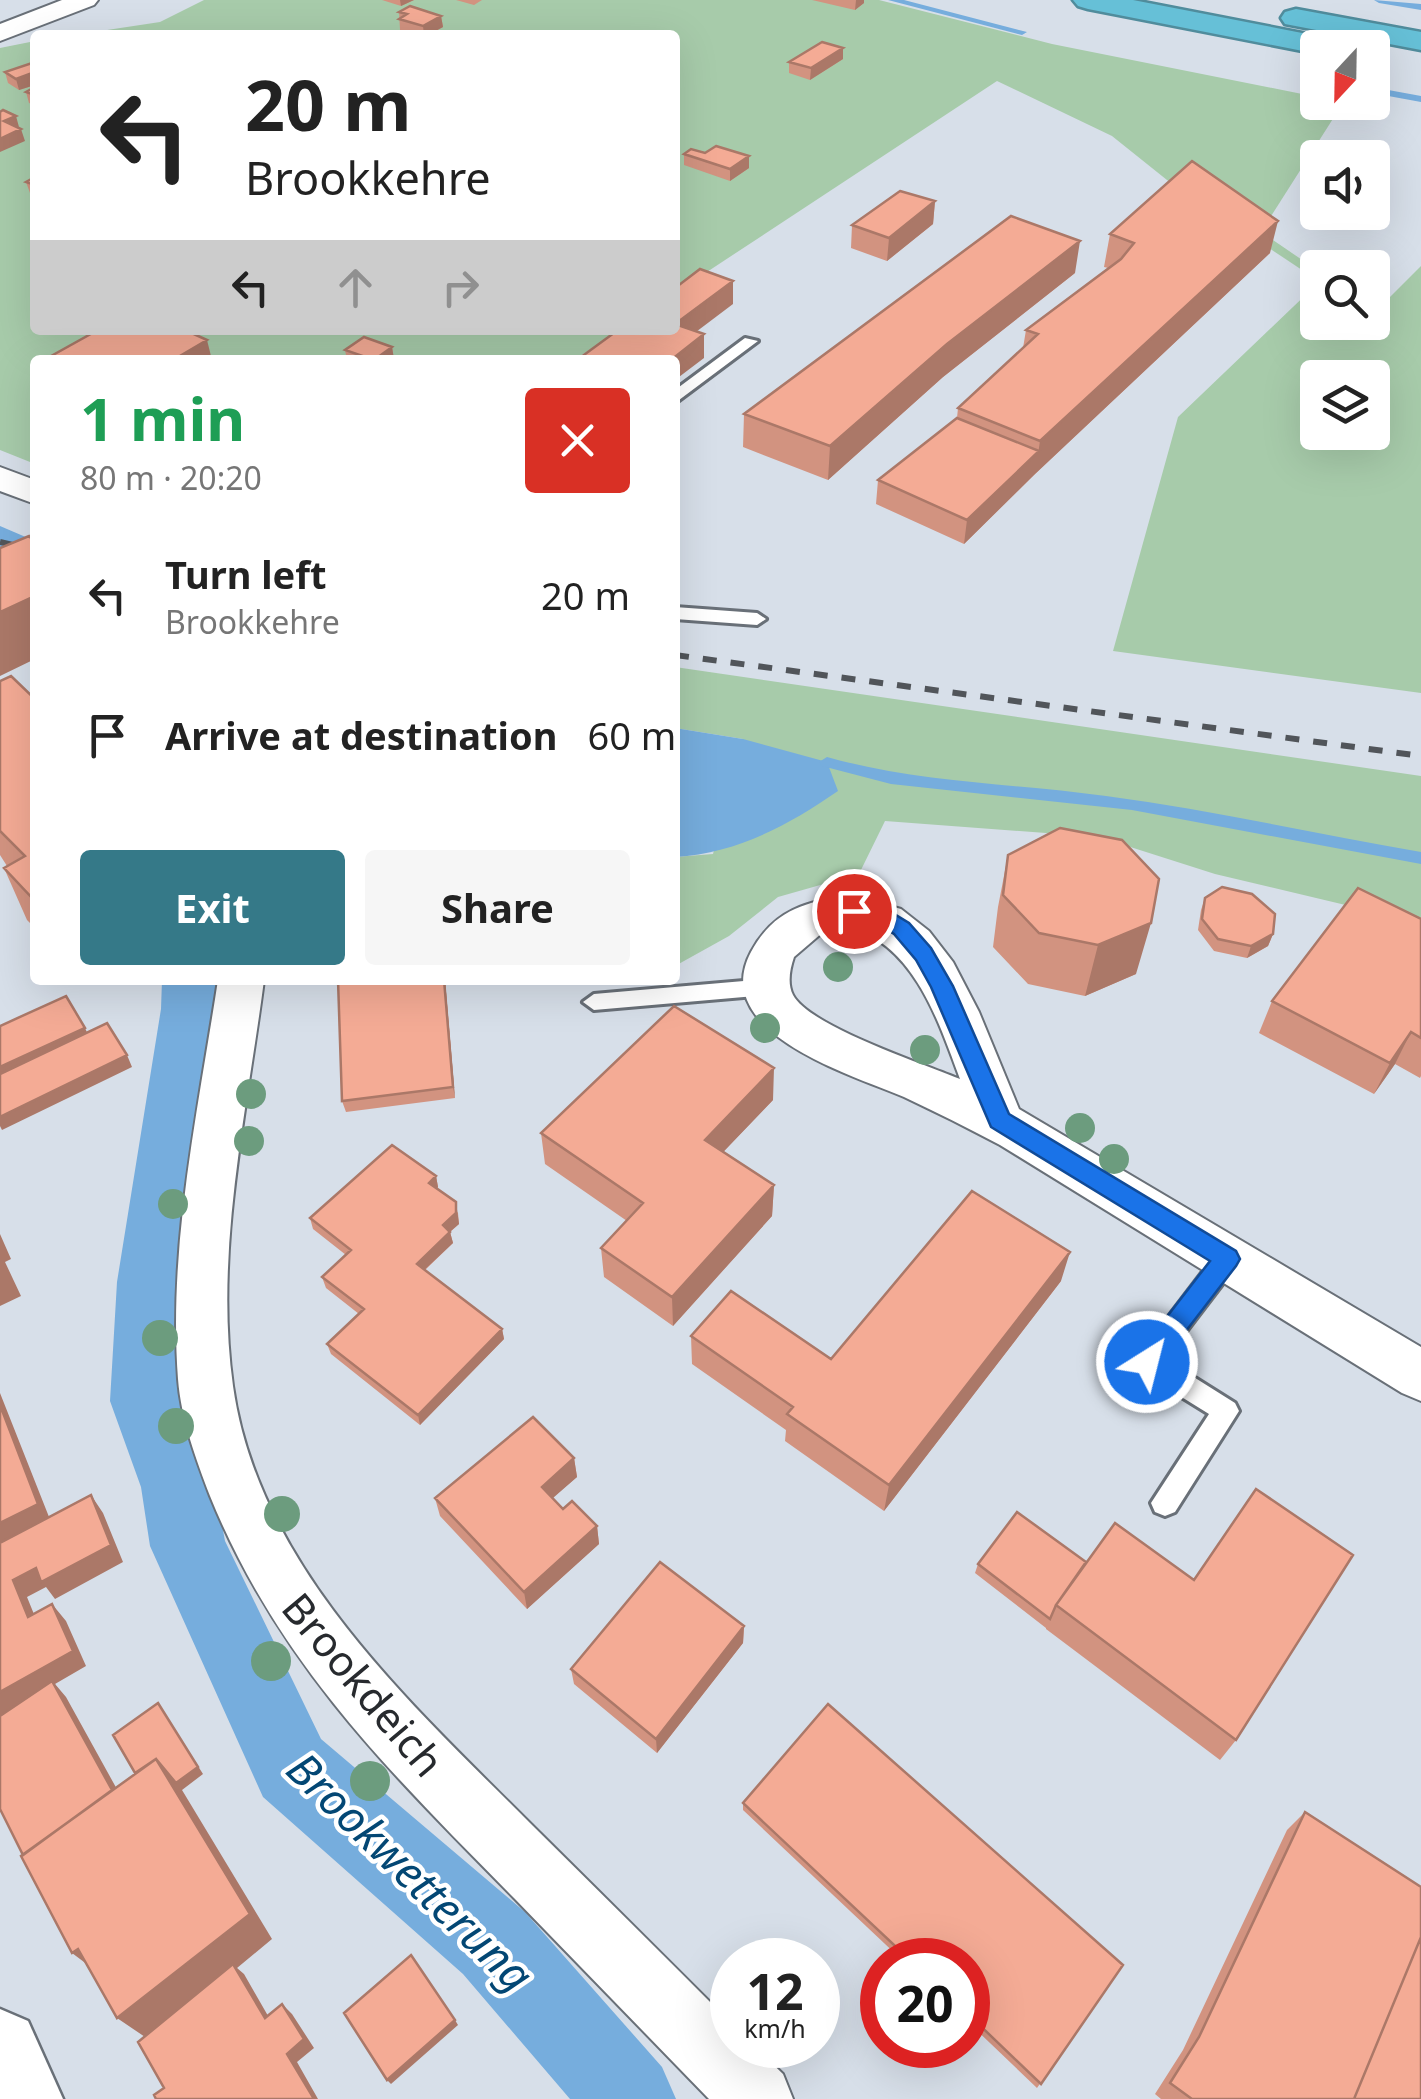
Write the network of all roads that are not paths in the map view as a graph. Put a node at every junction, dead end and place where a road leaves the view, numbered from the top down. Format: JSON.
{"nodes":[{"id":1,"x":85,"y":0,"type":"edge"},
{"id":2,"x":1088,"y":0,"type":"edge"},
{"id":3,"x":1201,"y":0,"type":"edge"},
{"id":4,"x":0,"y":34,"type":"edge"},
{"id":5,"x":1300,"y":41,"type":"edge"},
{"id":6,"x":1421,"y":41,"type":"edge"},
{"id":7,"x":1390,"y":58,"type":"edge"},
{"id":8,"x":1421,"y":64,"type":"edge"},
{"id":9,"x":750,"y":341,"type":"dead end"},
{"id":10,"x":680,"y":394,"type":"edge"},
{"id":11,"x":0,"y":478,"type":"edge"},
{"id":12,"x":30,"y":491,"type":"edge"},
{"id":13,"x":680,"y":613,"type":"edge"},
{"id":14,"x":757,"y":619,"type":"dead end"},
{"id":15,"x":240,"y":985,"type":"edge"},
{"id":16,"x":766,"y":987,"type":"junction"},
{"id":17,"x":594,"y":1002,"type":"dead end"},
{"id":18,"x":1000,"y":1121,"type":"junction"},
{"id":19,"x":1227,"y":1259,"type":"junction"},
{"id":20,"x":1421,"y":1376,"type":"edge"},
{"id":21,"x":1166,"y":1503,"type":"dead end"},
{"id":22,"x":0,"y":2049,"type":"edge"},
{"id":23,"x":23,"y":2099,"type":"edge"},
{"id":24,"x":758,"y":2099,"type":"edge"}],
"edges":[{"from":1,"to":4,"type":"street"},
{"from":2,"to":5,"type":"highway"},
{"from":3,"to":6,"type":"highway"},
{"from":7,"to":8,"type":"highway"},
{"from":9,"to":10,"type":"lane"},
{"from":11,"to":12,"type":"street"},
{"from":13,"to":14,"type":"lane"},
{"from":15,"to":24,"type":"street","name":"Brookdeich"},
{"from":16,"to":17,"type":"lane"},
{"from":16,"to":18,"type":"street"},
{"from":16,"to":18,"type":"street"},
{"from":18,"to":19,"type":"street"},
{"from":19,"to":20,"type":"street"},
{"from":19,"to":21,"type":"lane"},
{"from":22,"to":23,"type":"main road"}]}
